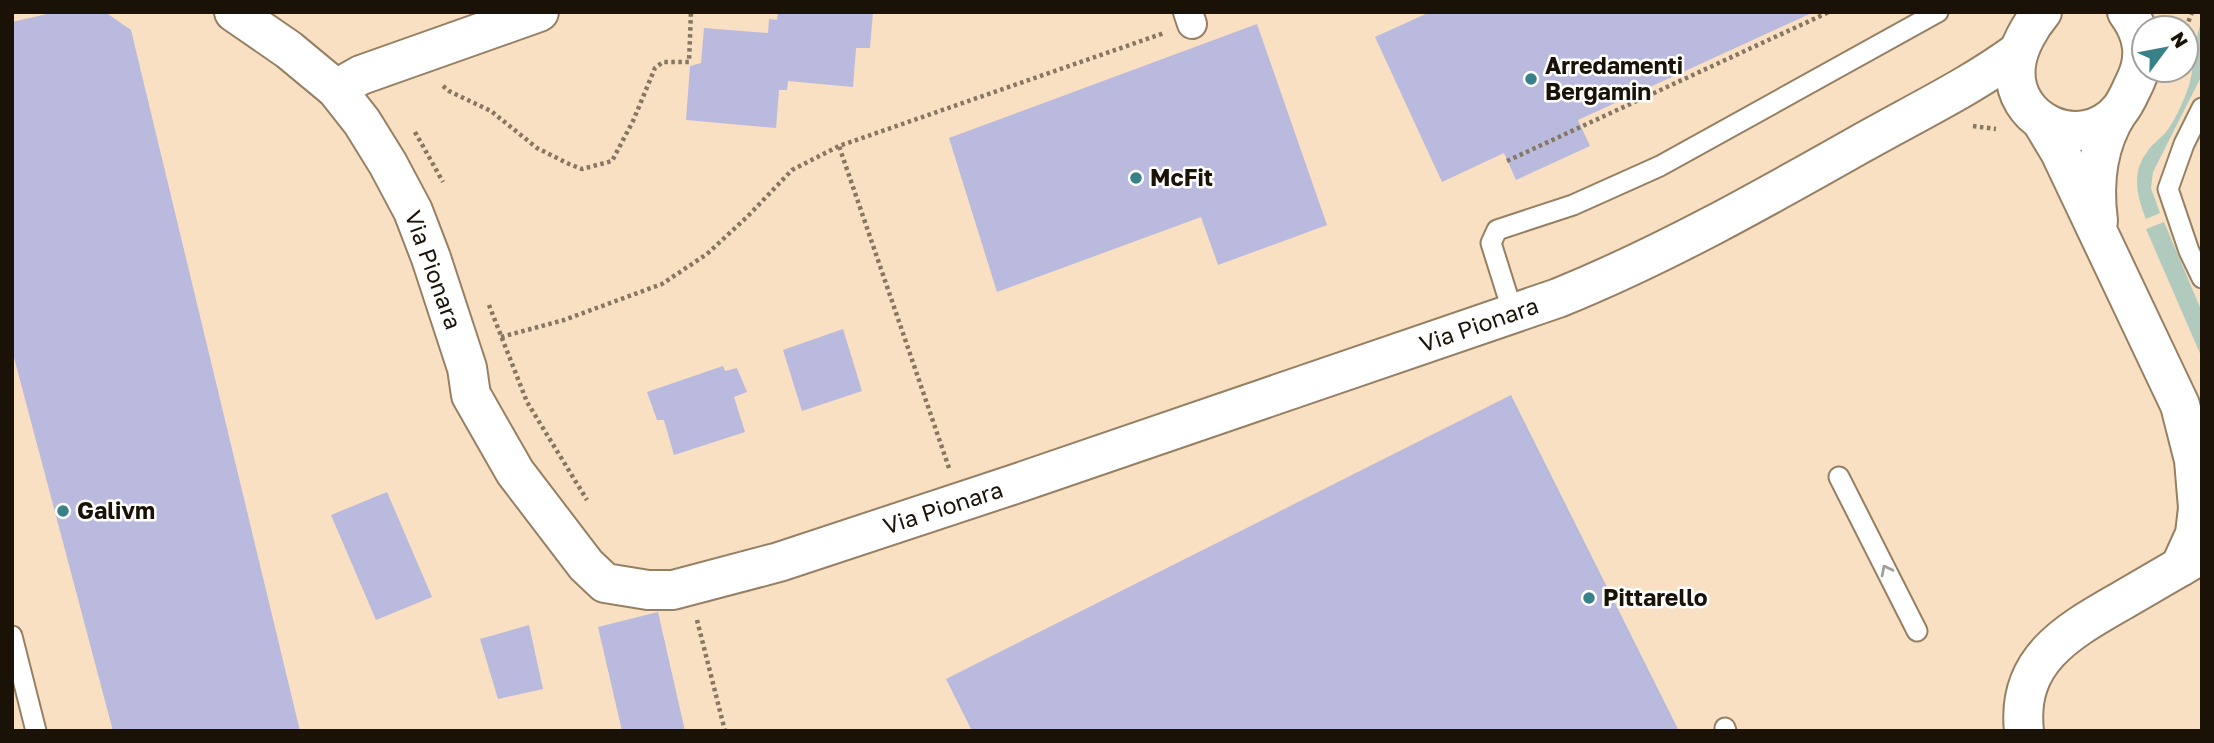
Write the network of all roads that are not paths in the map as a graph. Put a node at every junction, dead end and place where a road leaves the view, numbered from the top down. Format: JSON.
{"nodes":[{"id":1,"x":234,"y":12,"type":"edge"},
{"id":2,"x":539,"y":12,"type":"edge"},
{"id":3,"x":1938,"y":12,"type":"edge"},
{"id":4,"x":2031,"y":26,"type":"edge"},
{"id":5,"x":2133,"y":84,"type":"edge"},
{"id":6,"x":336,"y":89,"type":"junction"},
{"id":7,"x":2202,"y":108,"type":"edge"},
{"id":8,"x":2118,"y":112,"type":"junction"},
{"id":9,"x":1911,"y":116,"type":"junction"},
{"id":10,"x":2026,"y":123,"type":"junction"},
{"id":11,"x":2100,"y":234,"type":"junction"},
{"id":12,"x":2202,"y":278,"type":"edge"},
{"id":13,"x":1513,"y":313,"type":"junction"},
{"id":14,"x":2191,"y":417,"type":"edge"},
{"id":15,"x":1839,"y":477,"type":"dead end"},
{"id":16,"x":2191,"y":561,"type":"edge"},
{"id":17,"x":1916,"y":631,"type":"dead end"},
{"id":18,"x":12,"y":636,"type":"edge"},
{"id":19,"x":2021,"y":725,"type":"edge"},
{"id":20,"x":36,"y":731,"type":"edge"}],
"edges":[{"from":1,"to":6,"type":"street","name":"Via Pionara"},
{"from":2,"to":6,"type":"street"},
{"from":3,"to":13,"type":"lane"},
{"from":4,"to":9,"type":"street","name":"Via Pionara"},
{"from":4,"to":10,"type":"street"},
{"from":5,"to":8,"type":"street"},
{"from":6,"to":13,"type":"street","name":"Via Pionara"},
{"from":7,"to":12,"type":"lane"},
{"from":8,"to":10,"type":"street","name":"Via Pionara"},
{"from":8,"to":11,"type":"street"},
{"from":9,"to":10,"type":"street","name":"Via Pionara"},
{"from":9,"to":13,"type":"street","name":"Via Pionara"},
{"from":10,"to":11,"type":"street"},
{"from":11,"to":14,"type":"street"},
{"from":14,"to":16,"type":"street"},
{"from":17,"to":15,"type":"lane","one_way":true},
{"from":16,"to":19,"type":"street"},
{"from":18,"to":20,"type":"lane"}]}
